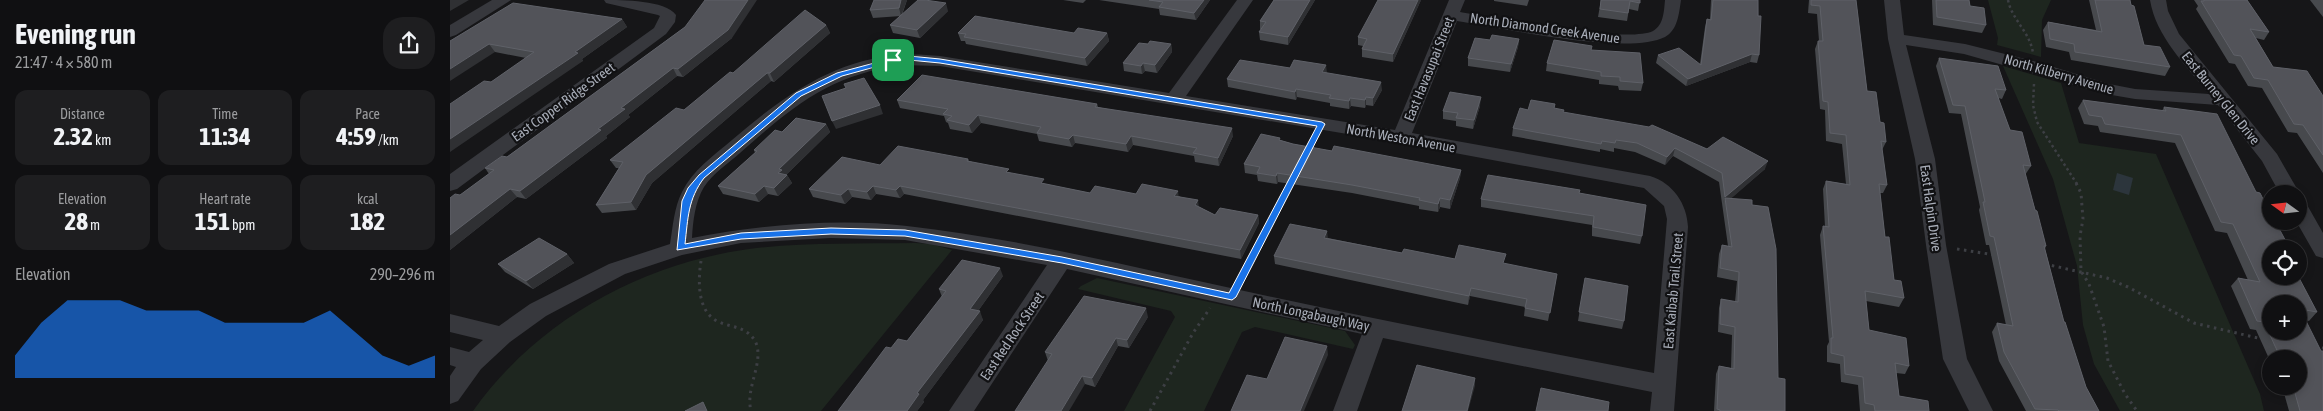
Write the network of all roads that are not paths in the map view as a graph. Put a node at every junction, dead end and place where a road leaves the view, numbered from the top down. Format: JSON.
{"nodes":[{"id":1,"x":503,"y":0,"type":"edge"},
{"id":2,"x":612,"y":0,"type":"edge"},
{"id":3,"x":1245,"y":0,"type":"edge"},
{"id":4,"x":1673,"y":0,"type":"edge"},
{"id":5,"x":1892,"y":0,"type":"edge"},
{"id":6,"x":2158,"y":0,"type":"edge"},
{"id":7,"x":1454,"y":8,"type":"edge"},
{"id":8,"x":450,"y":32,"type":"edge"},
{"id":9,"x":1896,"y":39,"type":"junction"},
{"id":10,"x":1173,"y":100,"type":"junction"},
{"id":11,"x":2223,"y":100,"type":"junction"},
{"id":12,"x":1401,"y":137,"type":"junction"},
{"id":13,"x":1650,"y":183,"type":"joint"},
{"id":14,"x":450,"y":184,"type":"edge"},
{"id":15,"x":2285,"y":185,"type":"edge"},
{"id":16,"x":2308,"y":222,"type":"edge"},
{"id":17,"x":2320,"y":241,"type":"edge"},
{"id":18,"x":680,"y":248,"type":"junction"},
{"id":19,"x":1062,"y":260,"type":"junction"},
{"id":20,"x":450,"y":323,"type":"edge"},
{"id":21,"x":1375,"y":328,"type":"junction"},
{"id":22,"x":502,"y":336,"type":"junction"},
{"id":23,"x":450,"y":356,"type":"edge"},
{"id":24,"x":473,"y":362,"type":"junction"},
{"id":25,"x":1664,"y":385,"type":"junction"},
{"id":26,"x":450,"y":394,"type":"edge"},
{"id":27,"x":961,"y":411,"type":"edge"},
{"id":28,"x":1346,"y":411,"type":"edge"},
{"id":29,"x":1662,"y":411,"type":"edge"},
{"id":30,"x":1981,"y":411,"type":"edge"}],
"edges":[{"from":1,"to":8,"type":"street"},
{"from":2,"to":14,"type":"street","name":"East Copper Ridge Street"},
{"from":3,"to":10,"type":"street"},
{"from":4,"to":7,"type":"street","name":"North Diamond Creek Avenue"},
{"from":5,"to":9,"type":"street","name":"East Halpin Drive"},
{"from":6,"to":11,"type":"street","name":"East Burney Glen Drive"},
{"from":7,"to":12,"type":"street","name":"East Havasupai Street"},
{"from":9,"to":11,"type":"street","name":"North Kilberry Avenue"},
{"from":9,"to":30,"type":"street","name":"East Halpin Drive"},
{"from":10,"to":12,"type":"street","name":"North Weston Avenue"},
{"from":10,"to":18,"type":"street","name":"North Weston Avenue"},
{"from":11,"to":15,"type":"street","name":"East Burney Glen Drive"},
{"from":12,"to":13,"type":"street","name":"North Weston Avenue"},
{"from":13,"to":25,"type":"street","name":"East Kaibab Trail Street"},
{"from":16,"to":17,"type":"street"},
{"from":18,"to":19,"type":"street","name":"North Longabaugh Way"},
{"from":18,"to":22,"type":"street","name":"North Longabaugh Way"},
{"from":19,"to":21,"type":"street","name":"North Longabaugh Way"},
{"from":19,"to":27,"type":"street","name":"East Red Rock Street"},
{"from":20,"to":22,"type":"street"},
{"from":21,"to":25,"type":"street","name":"North Longabaugh Way"},
{"from":21,"to":28,"type":"street"},
{"from":22,"to":24,"type":"street","name":"North Longabaugh Way"},
{"from":23,"to":24,"type":"street"},
{"from":24,"to":26,"type":"street","name":"North Longabaugh Way"},
{"from":25,"to":29,"type":"street","name":"East Kaibab Trail Street"}]}
